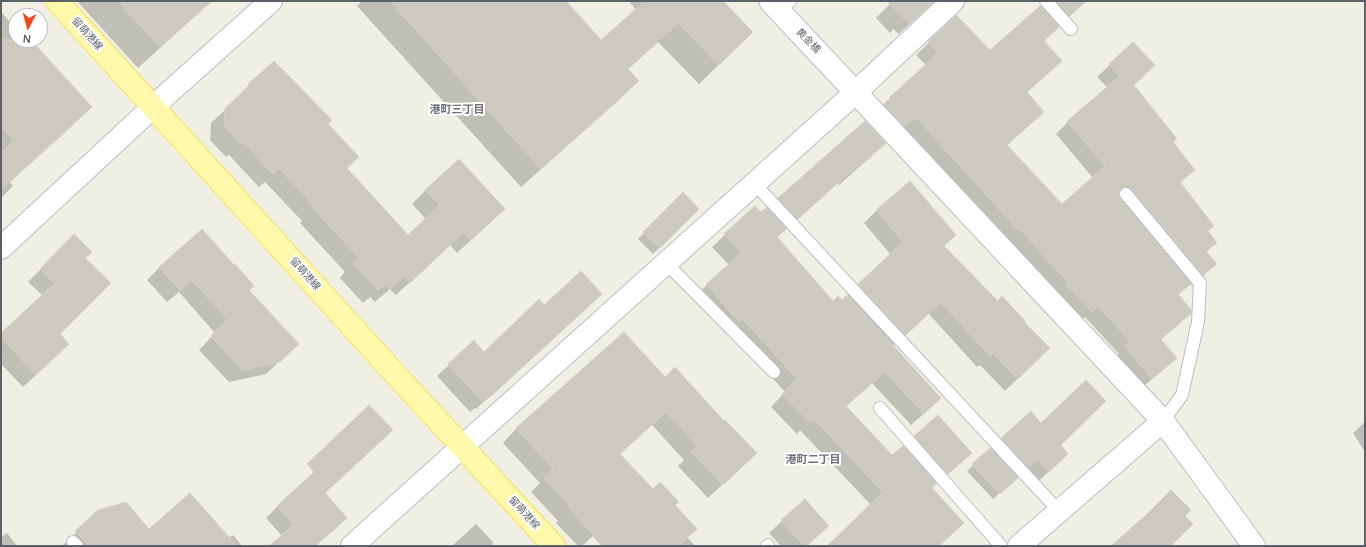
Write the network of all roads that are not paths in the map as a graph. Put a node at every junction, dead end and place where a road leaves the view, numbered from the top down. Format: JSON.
{"nodes":[{"id":1,"x":57,"y":1,"type":"edge"},
{"id":2,"x":271,"y":1,"type":"edge"},
{"id":3,"x":953,"y":1,"type":"edge"},
{"id":4,"x":1046,"y":1,"type":"edge"},
{"id":5,"x":782,"y":9,"type":"edge"},
{"id":6,"x":1071,"y":29,"type":"dead end"},
{"id":7,"x":856,"y":92,"type":"junction"},
{"id":8,"x":154,"y":106,"type":"junction"},
{"id":9,"x":754,"y":184,"type":"junction"},
{"id":10,"x":1126,"y":194,"type":"dead end"},
{"id":11,"x":1,"y":248,"type":"edge"},
{"id":12,"x":666,"y":263,"type":"junction"},
{"id":13,"x":774,"y":372,"type":"dead end"},
{"id":14,"x":880,"y":408,"type":"dead end"},
{"id":15,"x":1163,"y":420,"type":"junction"},
{"id":16,"x":462,"y":446,"type":"junction"},
{"id":17,"x":1059,"y":511,"type":"junction"},
{"id":18,"x":352,"y":546,"type":"edge"},
{"id":19,"x":554,"y":546,"type":"edge"},
{"id":20,"x":1001,"y":546,"type":"edge"},
{"id":21,"x":1019,"y":546,"type":"edge"},
{"id":22,"x":1254,"y":546,"type":"edge"}],
"edges":[{"from":1,"to":8,"type":"main road","name":"留萌港線"},
{"from":2,"to":8,"type":"street"},
{"from":3,"to":7,"type":"street"},
{"from":4,"to":6,"type":"lane"},
{"from":5,"to":7,"type":"street","name":"黄金橋"},
{"from":7,"to":9,"type":"street"},
{"from":7,"to":15,"type":"street","name":"黄金橋"},
{"from":8,"to":11,"type":"street"},
{"from":8,"to":16,"type":"main road","name":"留萌港線"},
{"from":9,"to":12,"type":"street"},
{"from":9,"to":17,"type":"lane"},
{"from":10,"to":15,"type":"lane"},
{"from":12,"to":13,"type":"lane"},
{"from":12,"to":16,"type":"street"},
{"from":14,"to":20,"type":"lane"},
{"from":15,"to":17,"type":"street"},
{"from":15,"to":22,"type":"street","name":"黄金橋"},
{"from":16,"to":18,"type":"street"},
{"from":16,"to":19,"type":"main road","name":"留萌港線"},
{"from":17,"to":21,"type":"street"}]}
